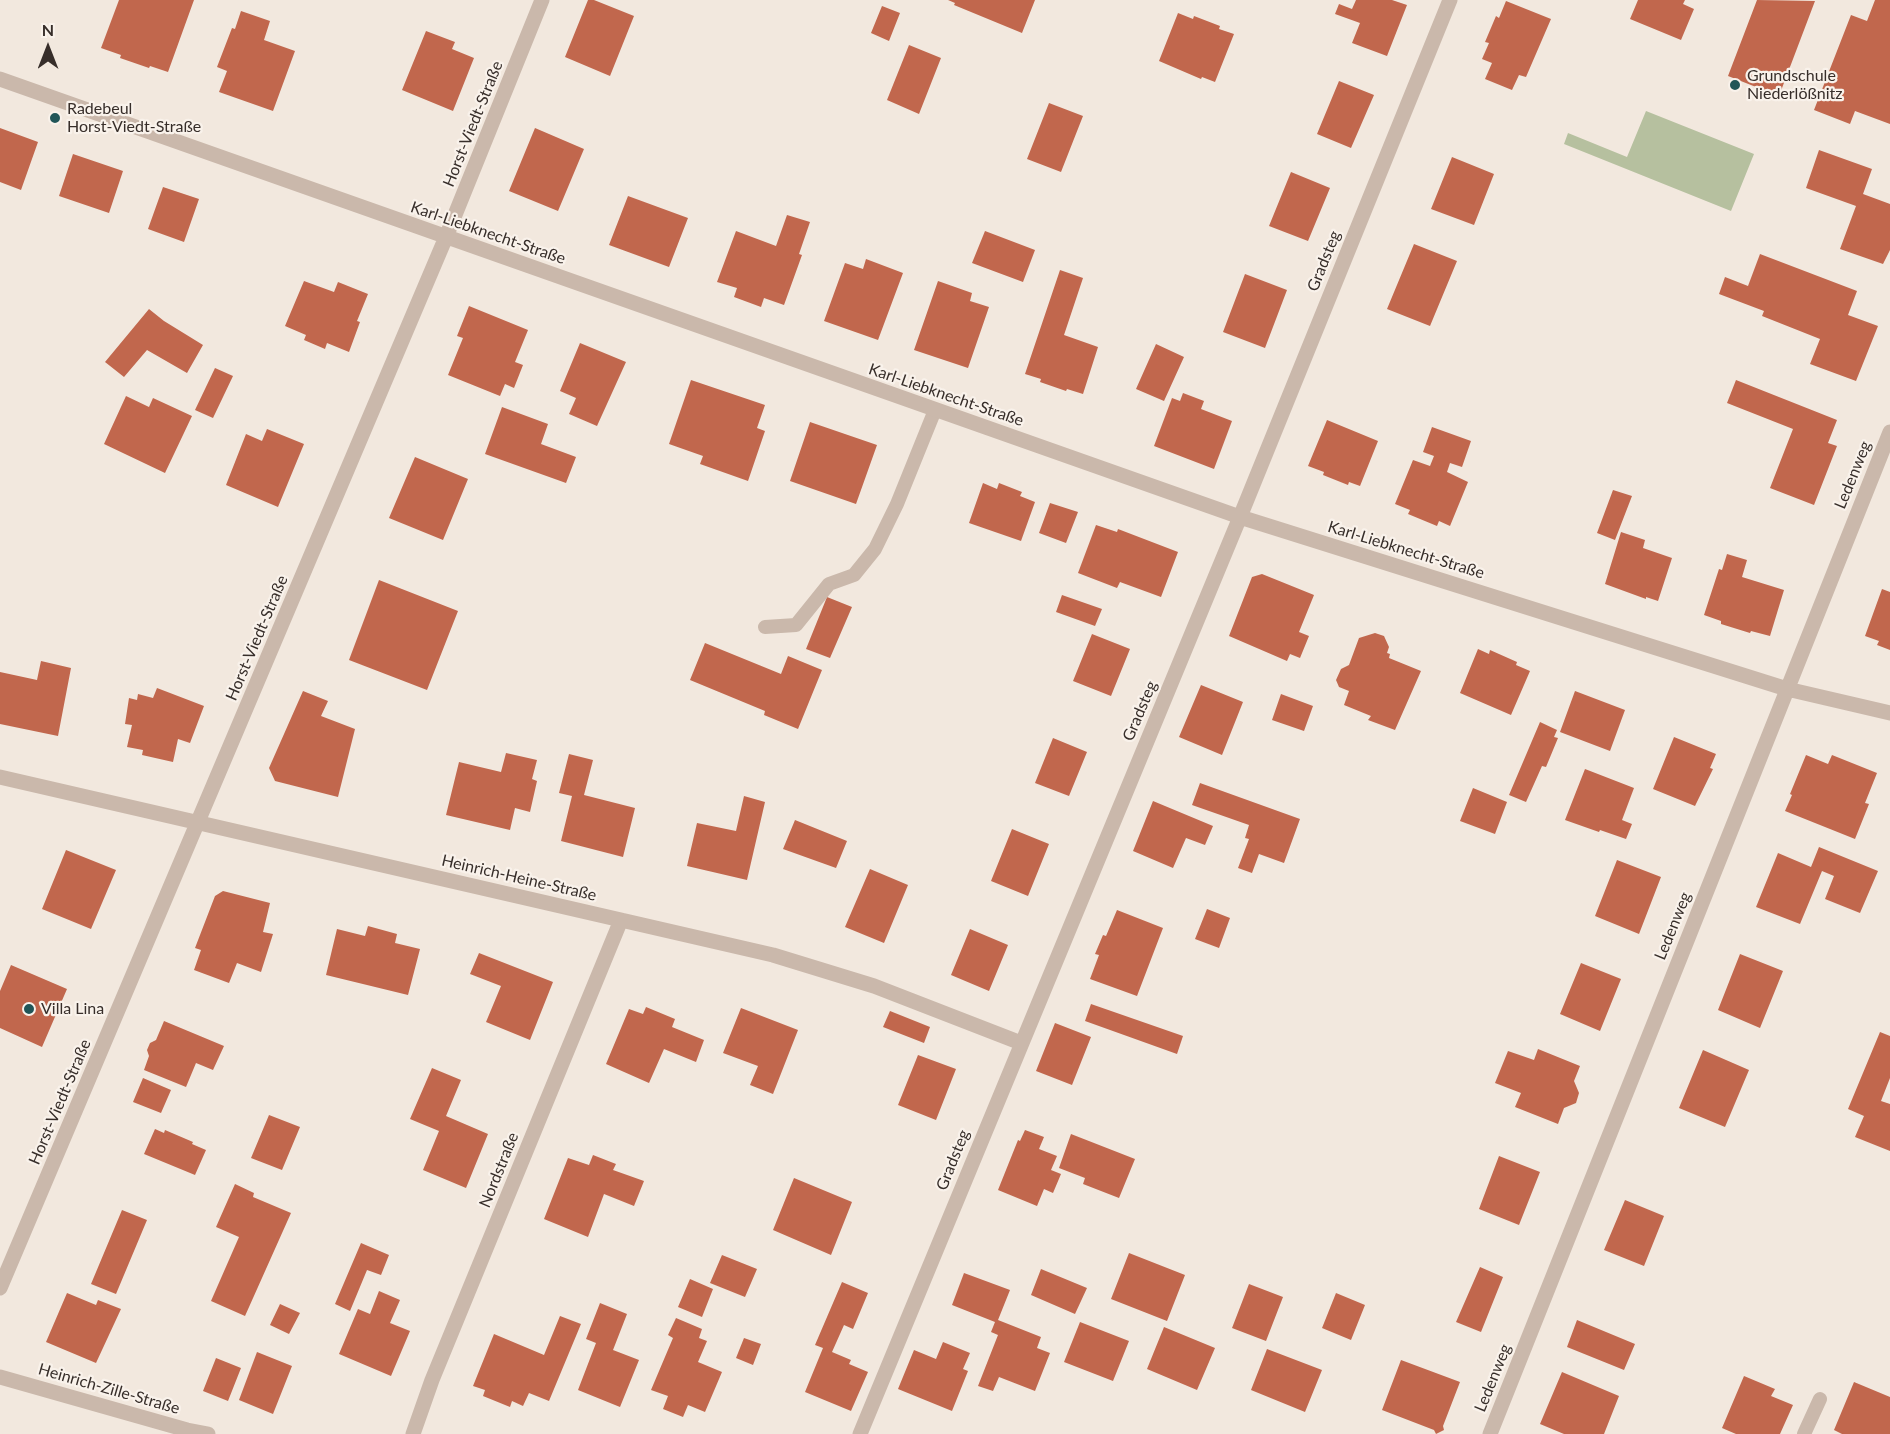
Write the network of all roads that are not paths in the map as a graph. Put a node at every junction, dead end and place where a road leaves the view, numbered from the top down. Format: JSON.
{"nodes":[{"id":1,"x":542,"y":0,"type":"edge"},
{"id":2,"x":1450,"y":0,"type":"edge"},
{"id":3,"x":0,"y":80,"type":"edge"},
{"id":4,"x":446,"y":237,"type":"junction"},
{"id":5,"x":935,"y":410,"type":"junction"},
{"id":6,"x":1890,"y":432,"type":"edge"},
{"id":7,"x":1240,"y":517,"type":"junction"},
{"id":8,"x":765,"y":627,"type":"dead end"},
{"id":9,"x":1787,"y":689,"type":"junction"},
{"id":10,"x":1890,"y":713,"type":"edge"},
{"id":11,"x":0,"y":777,"type":"edge"},
{"id":12,"x":198,"y":824,"type":"junction"},
{"id":13,"x":621,"y":920,"type":"junction"},
{"id":14,"x":1021,"y":1043,"type":"junction"},
{"id":15,"x":0,"y":1288,"type":"edge"},
{"id":16,"x":0,"y":1377,"type":"edge"},
{"id":17,"x":1820,"y":1399,"type":"dead end"},
{"id":18,"x":208,"y":1434,"type":"edge"},
{"id":19,"x":413,"y":1434,"type":"edge"},
{"id":20,"x":860,"y":1434,"type":"edge"},
{"id":21,"x":1490,"y":1434,"type":"edge"},
{"id":22,"x":1804,"y":1434,"type":"edge"}],
"edges":[{"from":1,"to":4,"type":"street","name":"Horst-Viedt-Straße"},
{"from":2,"to":7,"type":"street","name":"Gradsteg"},
{"from":3,"to":4,"type":"street","name":"Karl-Liebknecht-Straße"},
{"from":4,"to":5,"type":"street","name":"Karl-Liebknecht-Straße"},
{"from":4,"to":12,"type":"street","name":"Horst-Viedt-Straße"},
{"from":5,"to":7,"type":"street","name":"Karl-Liebknecht-Straße"},
{"from":5,"to":8,"type":"lane"},
{"from":6,"to":9,"type":"street","name":"Ledenweg"},
{"from":7,"to":9,"type":"street","name":"Karl-Liebknecht-Straße"},
{"from":7,"to":14,"type":"street","name":"Gradsteg"},
{"from":9,"to":10,"type":"street","name":"Karl-Liebknecht-Straße"},
{"from":9,"to":21,"type":"street","name":"Ledenweg"},
{"from":11,"to":12,"type":"street","name":"Heinrich-Heine-Straße"},
{"from":12,"to":13,"type":"street","name":"Heinrich-Heine-Straße"},
{"from":12,"to":15,"type":"street","name":"Horst-Viedt-Straße"},
{"from":13,"to":14,"type":"street","name":"Heinrich-Heine-Straße"},
{"from":13,"to":19,"type":"street","name":"Nordstraße"},
{"from":14,"to":20,"type":"street","name":"Gradsteg"},
{"from":16,"to":18,"type":"street","name":"Heinrich-Zille-Straße"},
{"from":17,"to":22,"type":"lane"}]}
